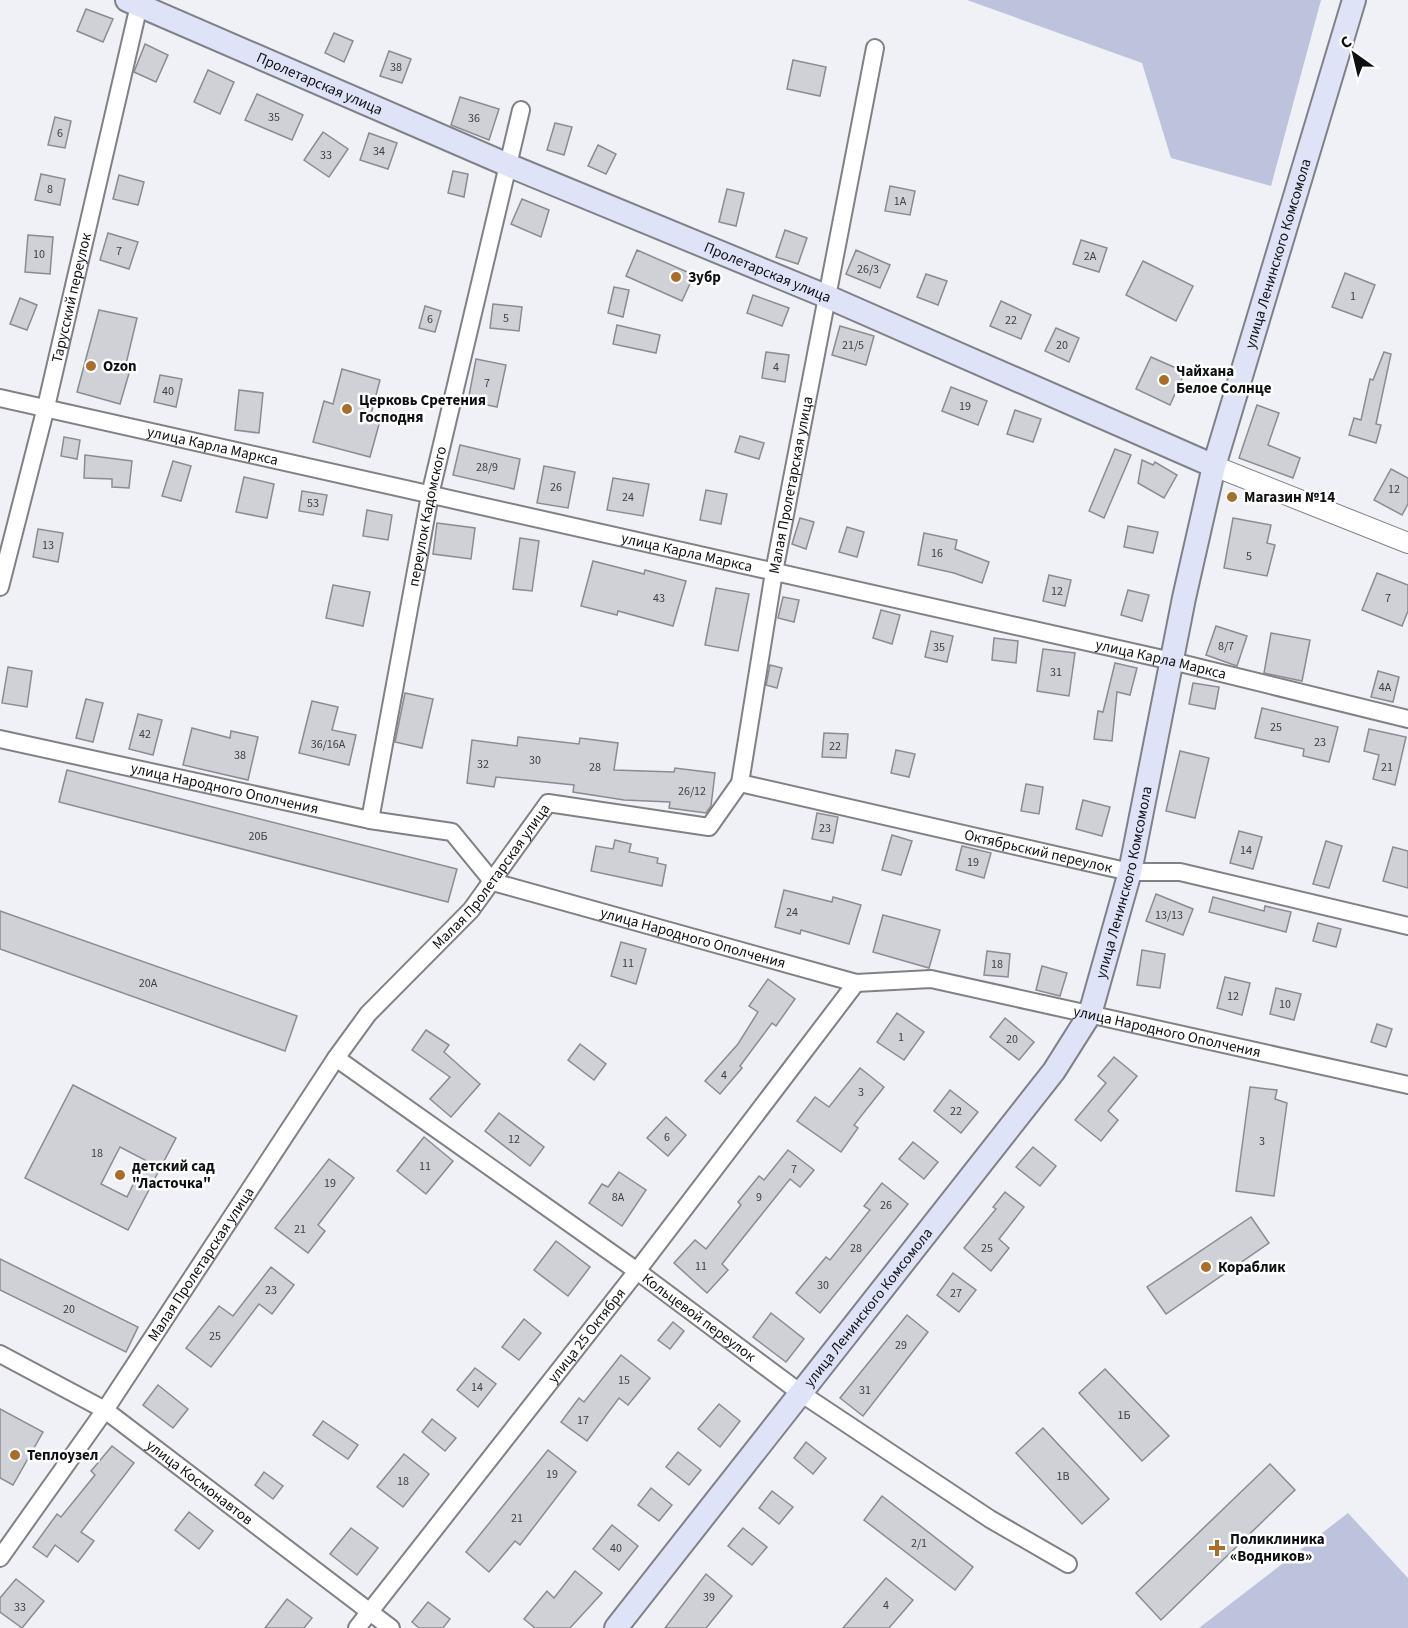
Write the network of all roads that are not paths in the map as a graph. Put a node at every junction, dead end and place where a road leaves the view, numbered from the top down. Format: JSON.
{"nodes":[{"id":1,"x":1354,"y":0,"type":"edge"},
{"id":2,"x":133,"y":3,"type":"edge"},
{"id":3,"x":875,"y":48,"type":"dead end"},
{"id":4,"x":521,"y":110,"type":"dead end"},
{"id":5,"x":508,"y":165,"type":"junction"},
{"id":6,"x":828,"y":297,"type":"junction"},
{"id":7,"x":0,"y":398,"type":"edge"},
{"id":8,"x":46,"y":407,"type":"junction"},
{"id":9,"x":1214,"y":466,"type":"junction"},
{"id":10,"x":430,"y":495,"type":"junction"},
{"id":11,"x":1408,"y":543,"type":"edge"},
{"id":12,"x":774,"y":572,"type":"junction"},
{"id":13,"x":0,"y":587,"type":"edge"},
{"id":14,"x":1172,"y":661,"type":"junction"},
{"id":15,"x":1408,"y":718,"type":"edge"},
{"id":16,"x":0,"y":739,"type":"edge"},
{"id":17,"x":740,"y":783,"type":"junction"},
{"id":18,"x":370,"y":820,"type":"junction"},
{"id":19,"x":1130,"y":872,"type":"junction"},
{"id":20,"x":493,"y":882,"type":"junction"},
{"id":21,"x":1408,"y":926,"type":"edge"},
{"id":22,"x":856,"y":983,"type":"junction"},
{"id":23,"x":1090,"y":1014,"type":"junction"},
{"id":24,"x":336,"y":1058,"type":"junction"},
{"id":25,"x":1408,"y":1085,"type":"edge"},
{"id":26,"x":637,"y":1271,"type":"junction"},
{"id":27,"x":0,"y":1354,"type":"edge"},
{"id":28,"x":802,"y":1394,"type":"junction"},
{"id":29,"x":105,"y":1410,"type":"junction"},
{"id":30,"x":0,"y":1558,"type":"edge"},
{"id":31,"x":1068,"y":1564,"type":"dead end"},
{"id":32,"x":369,"y":1612,"type":"junction"},
{"id":33,"x":357,"y":1628,"type":"edge"},
{"id":34,"x":391,"y":1628,"type":"edge"},
{"id":35,"x":616,"y":1628,"type":"edge"}],
"edges":[{"from":1,"to":9,"type":"main road","name":"улица Ленинского Комсомола"},
{"from":2,"to":5,"type":"main road","name":"Пролетарская улица"},
{"from":2,"to":8,"type":"street","name":"Тарусский переулок"},
{"from":3,"to":6,"type":"street","name":"Малая Пролетарская улица"},
{"from":4,"to":5,"type":"street","name":"переулок Кадомского"},
{"from":5,"to":6,"type":"main road","name":"Пролетарская улица"},
{"from":5,"to":10,"type":"street","name":"переулок Кадомского"},
{"from":6,"to":9,"type":"main road","name":"Пролетарская улица"},
{"from":6,"to":12,"type":"street","name":"Малая Пролетарская улица"},
{"from":7,"to":8,"type":"street","name":"улица Карла Маркса"},
{"from":8,"to":10,"type":"street","name":"улица Карла Маркса"},
{"from":8,"to":13,"type":"street","name":"Тарусский переулок"},
{"from":9,"to":11,"type":"street","name":"Пролетарская улица"},
{"from":9,"to":14,"type":"main road","name":"улица Ленинского Комсомола"},
{"from":10,"to":12,"type":"street","name":"улица Карла Маркса"},
{"from":10,"to":18,"type":"street","name":"переулок Кадомского"},
{"from":12,"to":14,"type":"street","name":"улица Карла Маркса"},
{"from":12,"to":17,"type":"street","name":"Малая Пролетарская улица"},
{"from":14,"to":15,"type":"street","name":"улица Карла Маркса"},
{"from":14,"to":19,"type":"main road","name":"улица Ленинского Комсомола"},
{"from":16,"to":18,"type":"street","name":"улица Народного Ополчения"},
{"from":17,"to":19,"type":"street","name":"Октябрьский переулок"},
{"from":17,"to":20,"type":"street","name":"Малая Пролетарская улица"},
{"from":18,"to":20,"type":"street","name":"улица Народного Ополчения"},
{"from":19,"to":21,"type":"street","name":"Октябрьский переулок"},
{"from":19,"to":23,"type":"main road","name":"улица Ленинского Комсомола"},
{"from":20,"to":22,"type":"street","name":"улица Народного Ополчения"},
{"from":20,"to":24,"type":"street","name":"Малая Пролетарская улица"},
{"from":22,"to":23,"type":"street","name":"улица Народного Ополчения"},
{"from":22,"to":26,"type":"street","name":"улица 25 Октября"},
{"from":23,"to":25,"type":"street","name":"улица Народного Ополчения"},
{"from":23,"to":28,"type":"main road","name":"улица Ленинского Комсомола"},
{"from":24,"to":26,"type":"street","name":"Кольцевой переулок"},
{"from":24,"to":29,"type":"street","name":"Малая Пролетарская улица"},
{"from":26,"to":28,"type":"street","name":"Кольцевой переулок"},
{"from":26,"to":32,"type":"street","name":"улица 25 Октября"},
{"from":27,"to":29,"type":"street","name":"улица Космонавтов"},
{"from":28,"to":31,"type":"street","name":"Кольцевой переулок"},
{"from":28,"to":35,"type":"main road","name":"улица Ленинского Комсомола"},
{"from":29,"to":30,"type":"street","name":"Малая Пролетарская улица"},
{"from":29,"to":32,"type":"street","name":"улица Космонавтов"},
{"from":32,"to":33,"type":"street","name":"улица 25 Октября"},
{"from":32,"to":34,"type":"street","name":"улица Космонавтов"}]}
